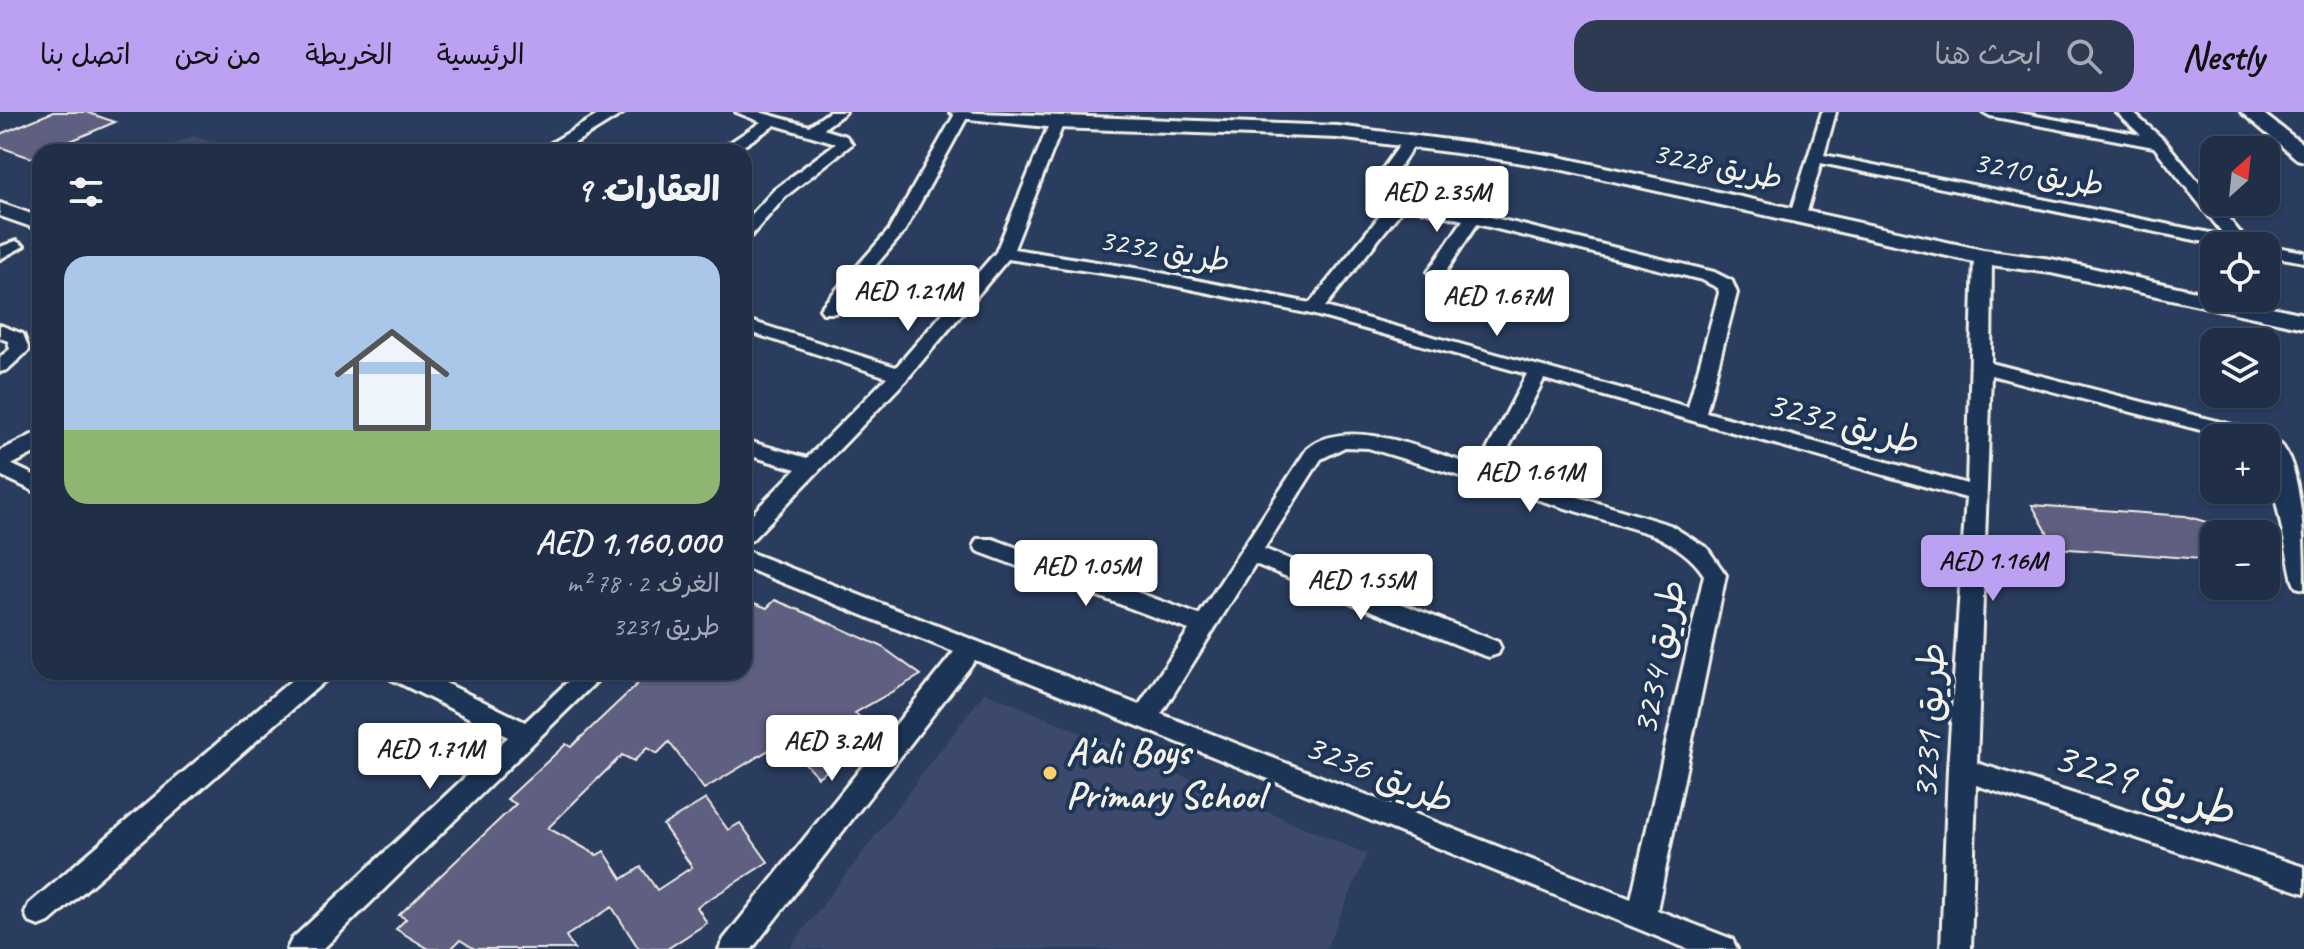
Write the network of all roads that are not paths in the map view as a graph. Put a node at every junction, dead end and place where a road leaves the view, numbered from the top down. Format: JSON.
{"nodes":[{"id":1,"x":616,"y":112,"type":"edge"},
{"id":2,"x":743,"y":112,"type":"edge"},
{"id":3,"x":839,"y":112,"type":"edge"},
{"id":4,"x":961,"y":112,"type":"edge"},
{"id":5,"x":1829,"y":112,"type":"edge"},
{"id":6,"x":1990,"y":112,"type":"edge"},
{"id":7,"x":2123,"y":112,"type":"edge"},
{"id":8,"x":2250,"y":112,"type":"edge"},
{"id":9,"x":2266,"y":112,"type":"edge"},
{"id":10,"x":774,"y":120,"type":"junction"},
{"id":11,"x":1057,"y":122,"type":"junction"},
{"id":12,"x":812,"y":130,"type":"junction"},
{"id":13,"x":1410,"y":141,"type":"junction"},
{"id":14,"x":2304,"y":141,"type":"edge"},
{"id":15,"x":2159,"y":143,"type":"junction"},
{"id":16,"x":560,"y":144,"type":"edge"},
{"id":17,"x":736,"y":144,"type":"edge"},
{"id":18,"x":2304,"y":155,"type":"edge"},
{"id":19,"x":1817,"y":158,"type":"junction"},
{"id":20,"x":1400,"y":201,"type":"junction"},
{"id":21,"x":0,"y":209,"type":"edge"},
{"id":22,"x":1798,"y":215,"type":"junction"},
{"id":23,"x":1472,"y":219,"type":"junction"},
{"id":24,"x":32,"y":221,"type":"edge"},
{"id":25,"x":752,"y":224,"type":"edge"},
{"id":26,"x":2233,"y":232,"type":"edge"},
{"id":27,"x":2200,"y":236,"type":"edge"},
{"id":28,"x":1004,"y":253,"type":"junction"},
{"id":29,"x":2280,"y":253,"type":"edge"},
{"id":30,"x":1983,"y":257,"type":"junction"},
{"id":31,"x":2304,"y":257,"type":"edge"},
{"id":32,"x":1437,"y":272,"type":"dead end"},
{"id":33,"x":829,"y":309,"type":"dead end"},
{"id":34,"x":1314,"y":309,"type":"junction"},
{"id":35,"x":2304,"y":321,"type":"edge"},
{"id":36,"x":752,"y":327,"type":"edge"},
{"id":37,"x":0,"y":331,"type":"edge"},
{"id":38,"x":2304,"y":332,"type":"edge"},
{"id":39,"x":0,"y":366,"type":"edge"},
{"id":40,"x":1983,"y":367,"type":"junction"},
{"id":41,"x":1538,"y":372,"type":"junction"},
{"id":42,"x":900,"y":375,"type":"junction"},
{"id":43,"x":1695,"y":416,"type":"junction"},
{"id":44,"x":2202,"y":424,"type":"edge"},
{"id":45,"x":32,"y":444,"type":"edge"},
{"id":46,"x":752,"y":449,"type":"edge"},
{"id":47,"x":2280,"y":461,"type":"edge"},
{"id":48,"x":0,"y":464,"type":"edge"},
{"id":49,"x":813,"y":467,"type":"junction"},
{"id":50,"x":1484,"y":476,"type":"junction"},
{"id":51,"x":32,"y":482,"type":"edge"},
{"id":52,"x":1975,"y":493,"type":"junction"},
{"id":53,"x":752,"y":527,"type":"edge"},
{"id":54,"x":985,"y":545,"type":"dead end"},
{"id":55,"x":1251,"y":553,"type":"junction"},
{"id":56,"x":752,"y":561,"type":"edge"},
{"id":57,"x":2304,"y":581,"type":"edge"},
{"id":58,"x":1204,"y":626,"type":"junction"},
{"id":59,"x":1489,"y":648,"type":"dead end"},
{"id":60,"x":970,"y":649,"type":"junction"},
{"id":61,"x":309,"y":680,"type":"edge"},
{"id":62,"x":416,"y":680,"type":"edge"},
{"id":63,"x":585,"y":680,"type":"edge"},
{"id":64,"x":1144,"y":719,"type":"junction"},
{"id":65,"x":526,"y":734,"type":"junction"},
{"id":66,"x":1961,"y":769,"type":"junction"},
{"id":67,"x":2304,"y":880,"type":"edge"},
{"id":68,"x":39,"y":913,"type":"dead end"},
{"id":69,"x":1641,"y":918,"type":"junction"},
{"id":70,"x":302,"y":949,"type":"edge"},
{"id":71,"x":734,"y":949,"type":"edge"},
{"id":72,"x":1722,"y":949,"type":"edge"},
{"id":73,"x":1956,"y":949,"type":"edge"}],
"edges":[{"from":1,"to":16,"type":"street"},
{"from":2,"to":10,"type":"street"},
{"from":3,"to":12,"type":"street"},
{"from":4,"to":11,"type":"street","name":"طريق 3228"},
{"from":4,"to":33,"type":"street"},
{"from":5,"to":19,"type":"street"},
{"from":6,"to":15,"type":"street"},
{"from":7,"to":15,"type":"street"},
{"from":8,"to":18,"type":"street"},
{"from":9,"to":14,"type":"street"},
{"from":10,"to":12,"type":"street"},
{"from":10,"to":17,"type":"street"},
{"from":11,"to":13,"type":"street","name":"طريق 3228"},
{"from":11,"to":28,"type":"street"},
{"from":12,"to":25,"type":"street"},
{"from":13,"to":20,"type":"street"},
{"from":13,"to":22,"type":"street","name":"طريق 3228"},
{"from":15,"to":26,"type":"street"},
{"from":19,"to":22,"type":"street"},
{"from":19,"to":27,"type":"street","name":"طريق 3210"},
{"from":20,"to":23,"type":"street"},
{"from":20,"to":34,"type":"street"},
{"from":21,"to":24,"type":"street"},
{"from":22,"to":30,"type":"street","name":"طريق 3228"},
{"from":23,"to":32,"type":"street"},
{"from":23,"to":43,"type":"street"},
{"from":28,"to":34,"type":"street","name":"طريق 3232"},
{"from":28,"to":42,"type":"street"},
{"from":29,"to":31,"type":"street"},
{"from":30,"to":35,"type":"street","name":"طريق 3228"},
{"from":30,"to":38,"type":"street","name":"طريق 3228"},
{"from":30,"to":40,"type":"street","name":"طريق 3231"},
{"from":34,"to":41,"type":"street","name":"طريق 3232"},
{"from":36,"to":42,"type":"street"},
{"from":37,"to":39,"type":"street"},
{"from":40,"to":44,"type":"street"},
{"from":40,"to":52,"type":"street","name":"طريق 3231"},
{"from":41,"to":43,"type":"street","name":"طريق 3232"},
{"from":41,"to":50,"type":"street"},
{"from":42,"to":49,"type":"street"},
{"from":43,"to":52,"type":"street","name":"طريق 3232"},
{"from":45,"to":48,"type":"street"},
{"from":46,"to":49,"type":"street"},
{"from":47,"to":57,"type":"street"},
{"from":48,"to":51,"type":"street"},
{"from":49,"to":53,"type":"street"},
{"from":50,"to":55,"type":"street","name":"طريق 3234"},
{"from":50,"to":69,"type":"street","name":"طريق 3234"},
{"from":52,"to":66,"type":"street","name":"طريق 3231"},
{"from":54,"to":58,"type":"street"},
{"from":55,"to":58,"type":"street","name":"طريق 3234"},
{"from":55,"to":59,"type":"street"},
{"from":56,"to":60,"type":"street","name":"طريق 3236"},
{"from":58,"to":64,"type":"street","name":"طريق 3234"},
{"from":60,"to":64,"type":"street","name":"طريق 3236"},
{"from":60,"to":71,"type":"street"},
{"from":61,"to":68,"type":"street"},
{"from":62,"to":65,"type":"street"},
{"from":63,"to":65,"type":"street"},
{"from":64,"to":69,"type":"street","name":"طريق 3236"},
{"from":65,"to":70,"type":"street"},
{"from":66,"to":67,"type":"street","name":"طريق 3229"},
{"from":66,"to":73,"type":"street","name":"طريق 3231"},
{"from":69,"to":72,"type":"street","name":"طريق 3236"}]}
